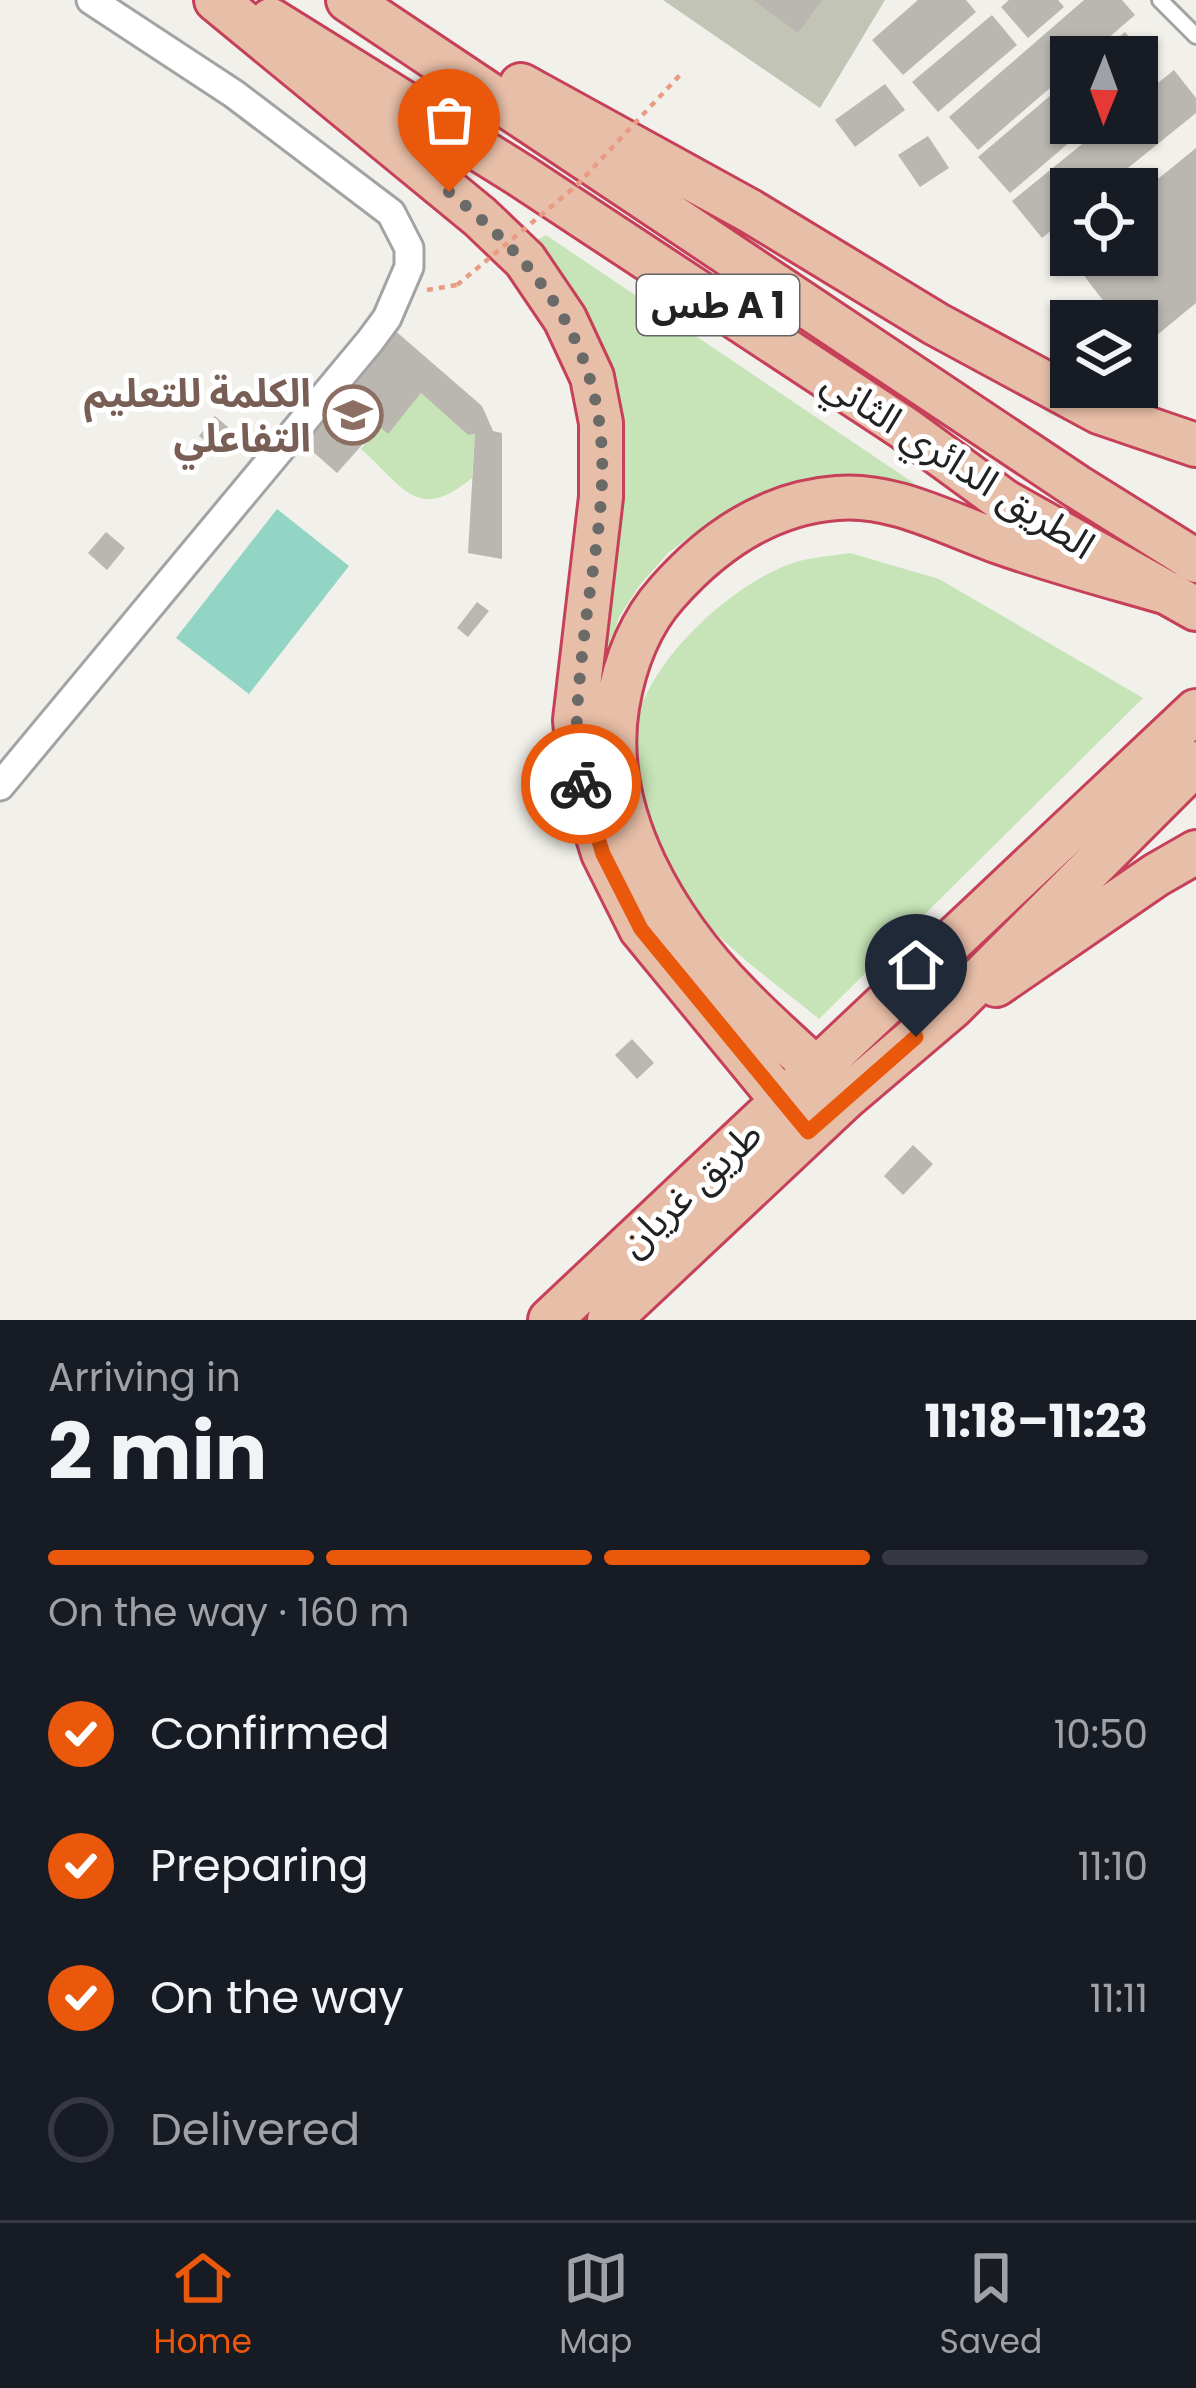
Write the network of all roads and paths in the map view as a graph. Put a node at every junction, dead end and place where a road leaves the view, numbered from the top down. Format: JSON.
{"nodes":[{"id":1,"x":91,"y":0,"type":"edge"},
{"id":2,"x":217,"y":0,"type":"edge"},
{"id":3,"x":240,"y":0,"type":"edge"},
{"id":4,"x":348,"y":0,"type":"edge"},
{"id":5,"x":361,"y":0,"type":"edge"},
{"id":6,"x":1160,"y":0,"type":"edge"},
{"id":7,"x":1196,"y":36,"type":"edge"},
{"id":8,"x":680,"y":74,"type":"dead end"},
{"id":9,"x":457,"y":285,"type":"dead end"},
{"id":10,"x":1196,"y":445,"type":"edge"},
{"id":11,"x":1196,"y":561,"type":"edge"},
{"id":12,"x":1182,"y":601,"type":"edge"},
{"id":13,"x":1196,"y":711,"type":"edge"},
{"id":14,"x":1196,"y":763,"type":"edge"},
{"id":15,"x":0,"y":786,"type":"edge"},
{"id":16,"x":1196,"y":853,"type":"edge"},
{"id":17,"x":952,"y":1007,"type":"junction"},
{"id":18,"x":831,"y":1083,"type":"junction"},
{"id":19,"x":795,"y":1117,"type":"junction"},
{"id":20,"x":550,"y":1320,"type":"edge"},
{"id":21,"x":610,"y":1320,"type":"edge"}],
"edges":[{"from":1,"to":15,"type":"street"},
{"from":2,"to":19,"type":"highway"},
{"from":3,"to":12,"type":"highway","name":"الطريق الدائري الثاني","number":"طس A 1"},
{"from":4,"to":11,"type":"highway","name":"الطريق الدائري الثاني","number":"طس A 1"},
{"from":5,"to":10,"type":"highway"},
{"from":6,"to":7,"type":"lane"},
{"from":8,"to":9,"type":"path","bridge":true},
{"from":12,"to":18,"type":"highway"},
{"from":13,"to":18,"type":"highway","name":"طريق غريان"},
{"from":14,"to":17,"type":"highway","name":"طريق غريان"},
{"from":16,"to":17,"type":"highway"},
{"from":17,"to":18,"type":"highway","name":"طريق غريان"},
{"from":18,"to":19,"type":"highway","name":"طريق غريان"},
{"from":19,"to":20,"type":"highway","name":"طريق غريان"},
{"from":19,"to":21,"type":"highway","name":"طريق غريان"}]}
